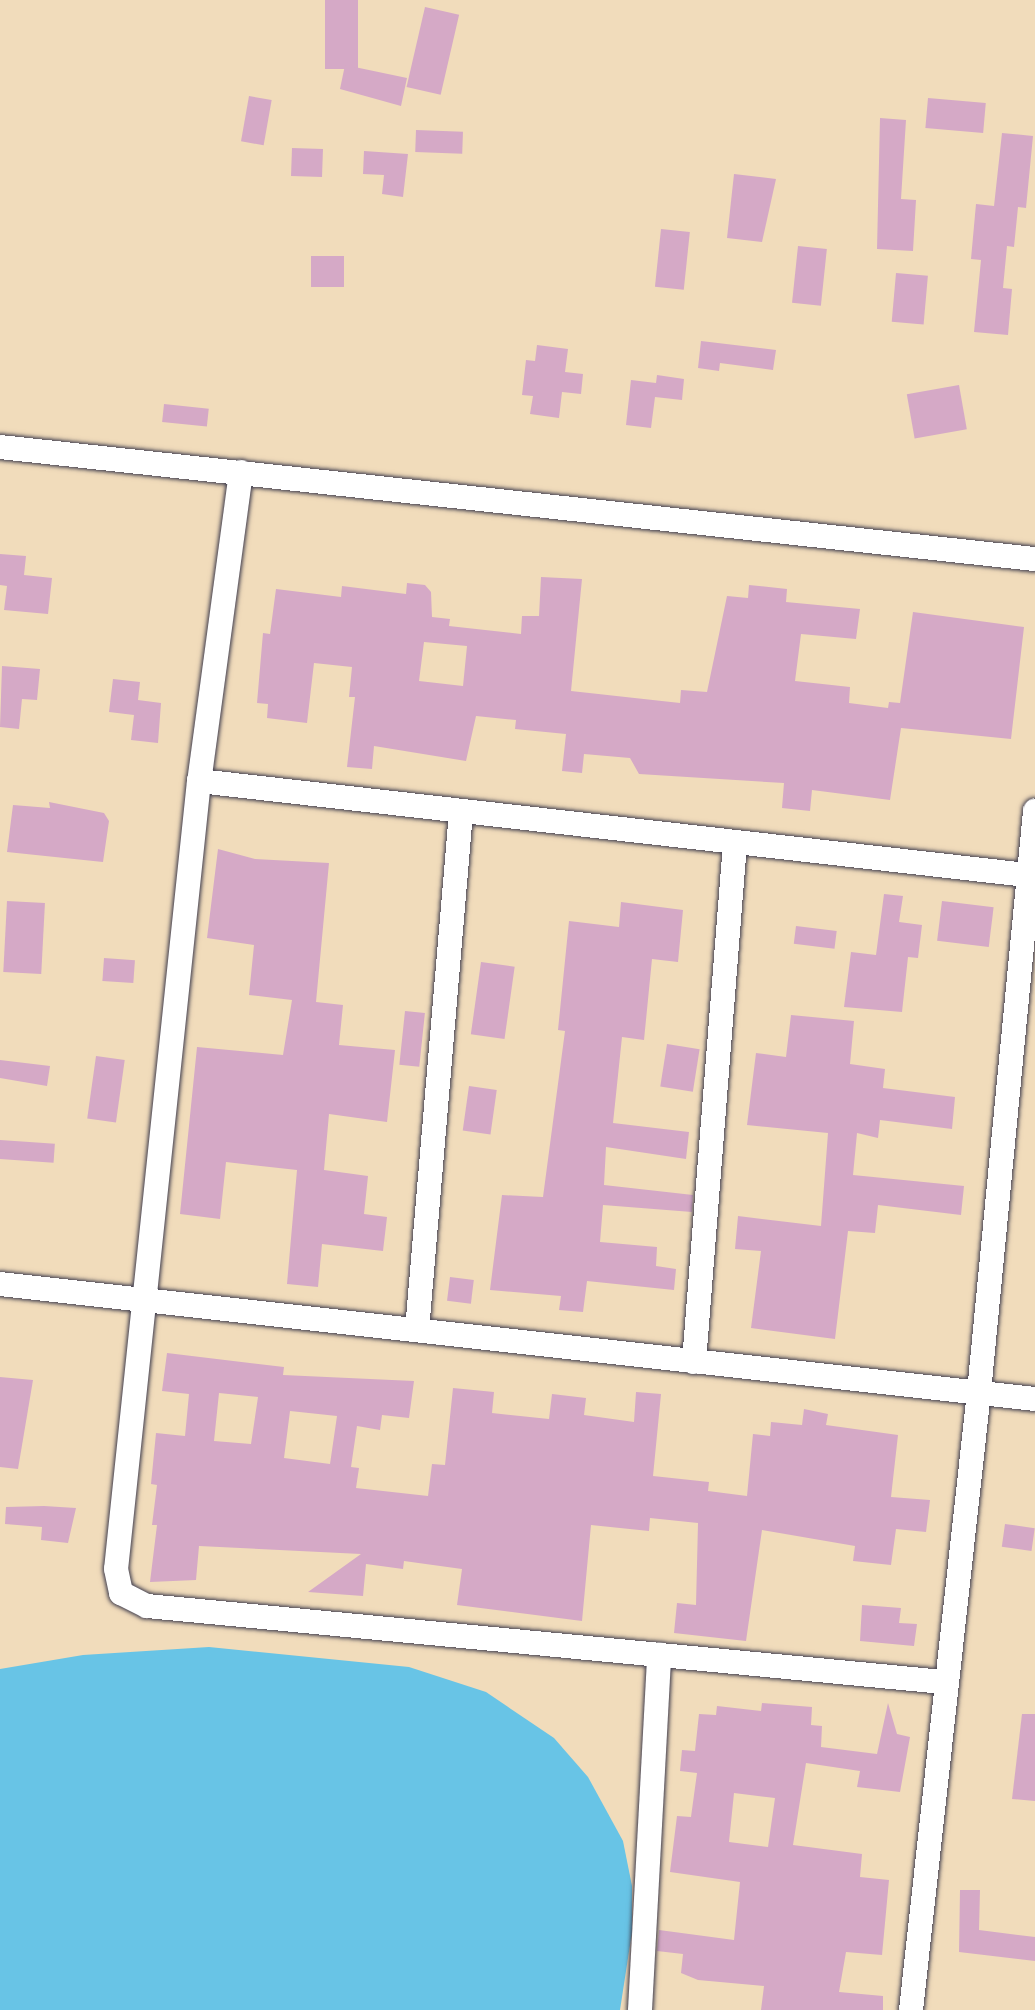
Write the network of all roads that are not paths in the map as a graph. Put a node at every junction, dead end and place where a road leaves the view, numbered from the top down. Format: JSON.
{"nodes":[{"id":1,"x":0,"y":447,"type":"edge"},
{"id":2,"x":241,"y":472,"type":"junction"},
{"id":3,"x":1035,"y":559,"type":"edge"},
{"id":4,"x":199,"y":781,"type":"junction"},
{"id":5,"x":1035,"y":810,"type":"edge"},
{"id":6,"x":461,"y":812,"type":"junction"},
{"id":7,"x":735,"y":843,"type":"junction"},
{"id":8,"x":1030,"y":876,"type":"edge"},
{"id":9,"x":0,"y":1284,"type":"edge"},
{"id":10,"x":144,"y":1299,"type":"junction"},
{"id":11,"x":417,"y":1330,"type":"junction"},
{"id":12,"x":694,"y":1362,"type":"junction"},
{"id":13,"x":979,"y":1392,"type":"junction"},
{"id":14,"x":1035,"y":1399,"type":"edge"},
{"id":15,"x":659,"y":1655,"type":"junction"},
{"id":16,"x":944,"y":1682,"type":"junction"},
{"id":17,"x":640,"y":2010,"type":"edge"},
{"id":18,"x":911,"y":2010,"type":"edge"}],
"edges":[{"from":1,"to":2,"type":"street"},
{"from":2,"to":3,"type":"street"},
{"from":2,"to":4,"type":"street"},
{"from":4,"to":6,"type":"street"},
{"from":4,"to":10,"type":"street"},
{"from":5,"to":8,"type":"street"},
{"from":6,"to":7,"type":"street"},
{"from":6,"to":11,"type":"street"},
{"from":7,"to":8,"type":"street"},
{"from":7,"to":12,"type":"street"},
{"from":8,"to":13,"type":"street"},
{"from":9,"to":10,"type":"street"},
{"from":10,"to":11,"type":"street"},
{"from":10,"to":15,"type":"street"},
{"from":11,"to":12,"type":"street"},
{"from":12,"to":13,"type":"street"},
{"from":13,"to":14,"type":"street"},
{"from":13,"to":16,"type":"street"},
{"from":15,"to":16,"type":"street"},
{"from":15,"to":17,"type":"street"},
{"from":16,"to":18,"type":"street"}]}
